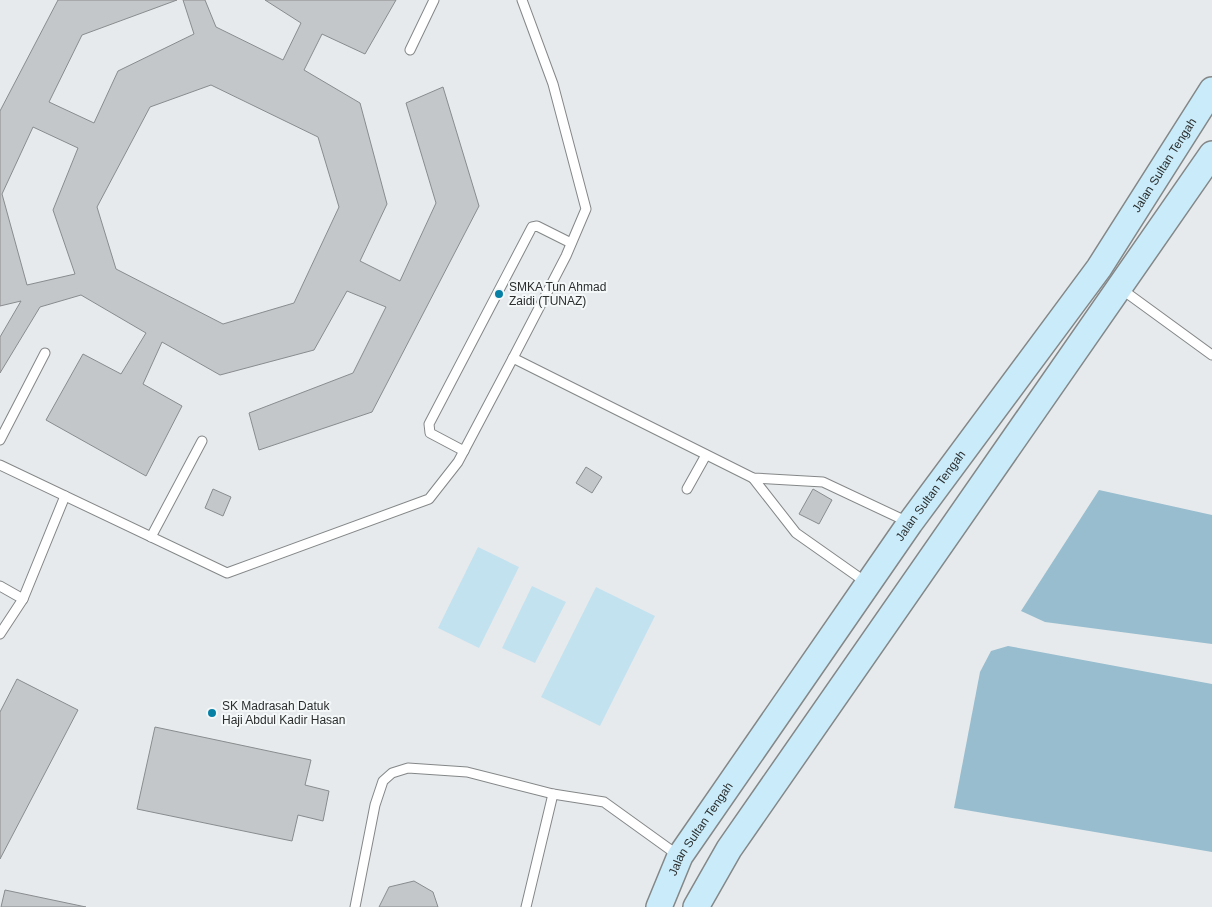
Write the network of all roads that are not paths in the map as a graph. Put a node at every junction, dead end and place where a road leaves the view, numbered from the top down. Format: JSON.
{"nodes":[{"id":1,"x":434,"y":0,"type":"edge"},
{"id":2,"x":522,"y":0,"type":"edge"},
{"id":3,"x":410,"y":50,"type":"dead end"},
{"id":4,"x":1212,"y":90,"type":"edge"},
{"id":5,"x":1212,"y":154,"type":"edge"},
{"id":6,"x":571,"y":243,"type":"junction"},
{"id":7,"x":1120,"y":288,"type":"junction"},
{"id":8,"x":45,"y":353,"type":"dead end"},
{"id":9,"x":1212,"y":355,"type":"edge"},
{"id":10,"x":513,"y":358,"type":"junction"},
{"id":11,"x":0,"y":440,"type":"edge"},
{"id":12,"x":202,"y":441,"type":"dead end"},
{"id":13,"x":464,"y":450,"type":"junction"},
{"id":14,"x":706,"y":454,"type":"junction"},
{"id":15,"x":0,"y":465,"type":"edge"},
{"id":16,"x":753,"y":478,"type":"junction"},
{"id":17,"x":687,"y":490,"type":"dead end"},
{"id":18,"x":65,"y":496,"type":"junction"},
{"id":19,"x":910,"y":523,"type":"junction"},
{"id":20,"x":151,"y":537,"type":"junction"},
{"id":21,"x":868,"y":583,"type":"junction"},
{"id":22,"x":0,"y":586,"type":"edge"},
{"id":23,"x":23,"y":599,"type":"junction"},
{"id":24,"x":0,"y":634,"type":"edge"},
{"id":25,"x":552,"y":794,"type":"junction"},
{"id":26,"x":680,"y":856,"type":"junction"},
{"id":27,"x":355,"y":907,"type":"edge"},
{"id":28,"x":526,"y":907,"type":"edge"},
{"id":29,"x":659,"y":907,"type":"edge"},
{"id":30,"x":696,"y":907,"type":"edge"}],
"edges":[{"from":1,"to":3,"type":"lane"},
{"from":2,"to":6,"type":"lane"},
{"from":4,"to":19,"type":"main road","name":"Jalan Sultan Tengah"},
{"from":5,"to":7,"type":"main road"},
{"from":6,"to":10,"type":"lane"},
{"from":6,"to":13,"type":"lane"},
{"from":7,"to":9,"type":"lane"},
{"from":7,"to":30,"type":"main road"},
{"from":8,"to":11,"type":"lane"},
{"from":10,"to":13,"type":"lane"},
{"from":10,"to":14,"type":"lane"},
{"from":12,"to":20,"type":"lane"},
{"from":13,"to":20,"type":"lane"},
{"from":14,"to":16,"type":"lane"},
{"from":14,"to":17,"type":"lane"},
{"from":15,"to":18,"type":"lane"},
{"from":16,"to":19,"type":"lane"},
{"from":16,"to":21,"type":"lane"},
{"from":18,"to":20,"type":"lane"},
{"from":18,"to":23,"type":"lane"},
{"from":19,"to":21,"type":"main road","name":"Jalan Sultan Tengah"},
{"from":21,"to":26,"type":"main road","name":"Jalan Sultan Tengah"},
{"from":22,"to":23,"type":"lane"},
{"from":23,"to":24,"type":"lane"},
{"from":25,"to":26,"type":"lane"},
{"from":25,"to":27,"type":"lane"},
{"from":25,"to":28,"type":"lane"},
{"from":26,"to":29,"type":"main road","name":"Jalan Sultan Tengah"}]}
